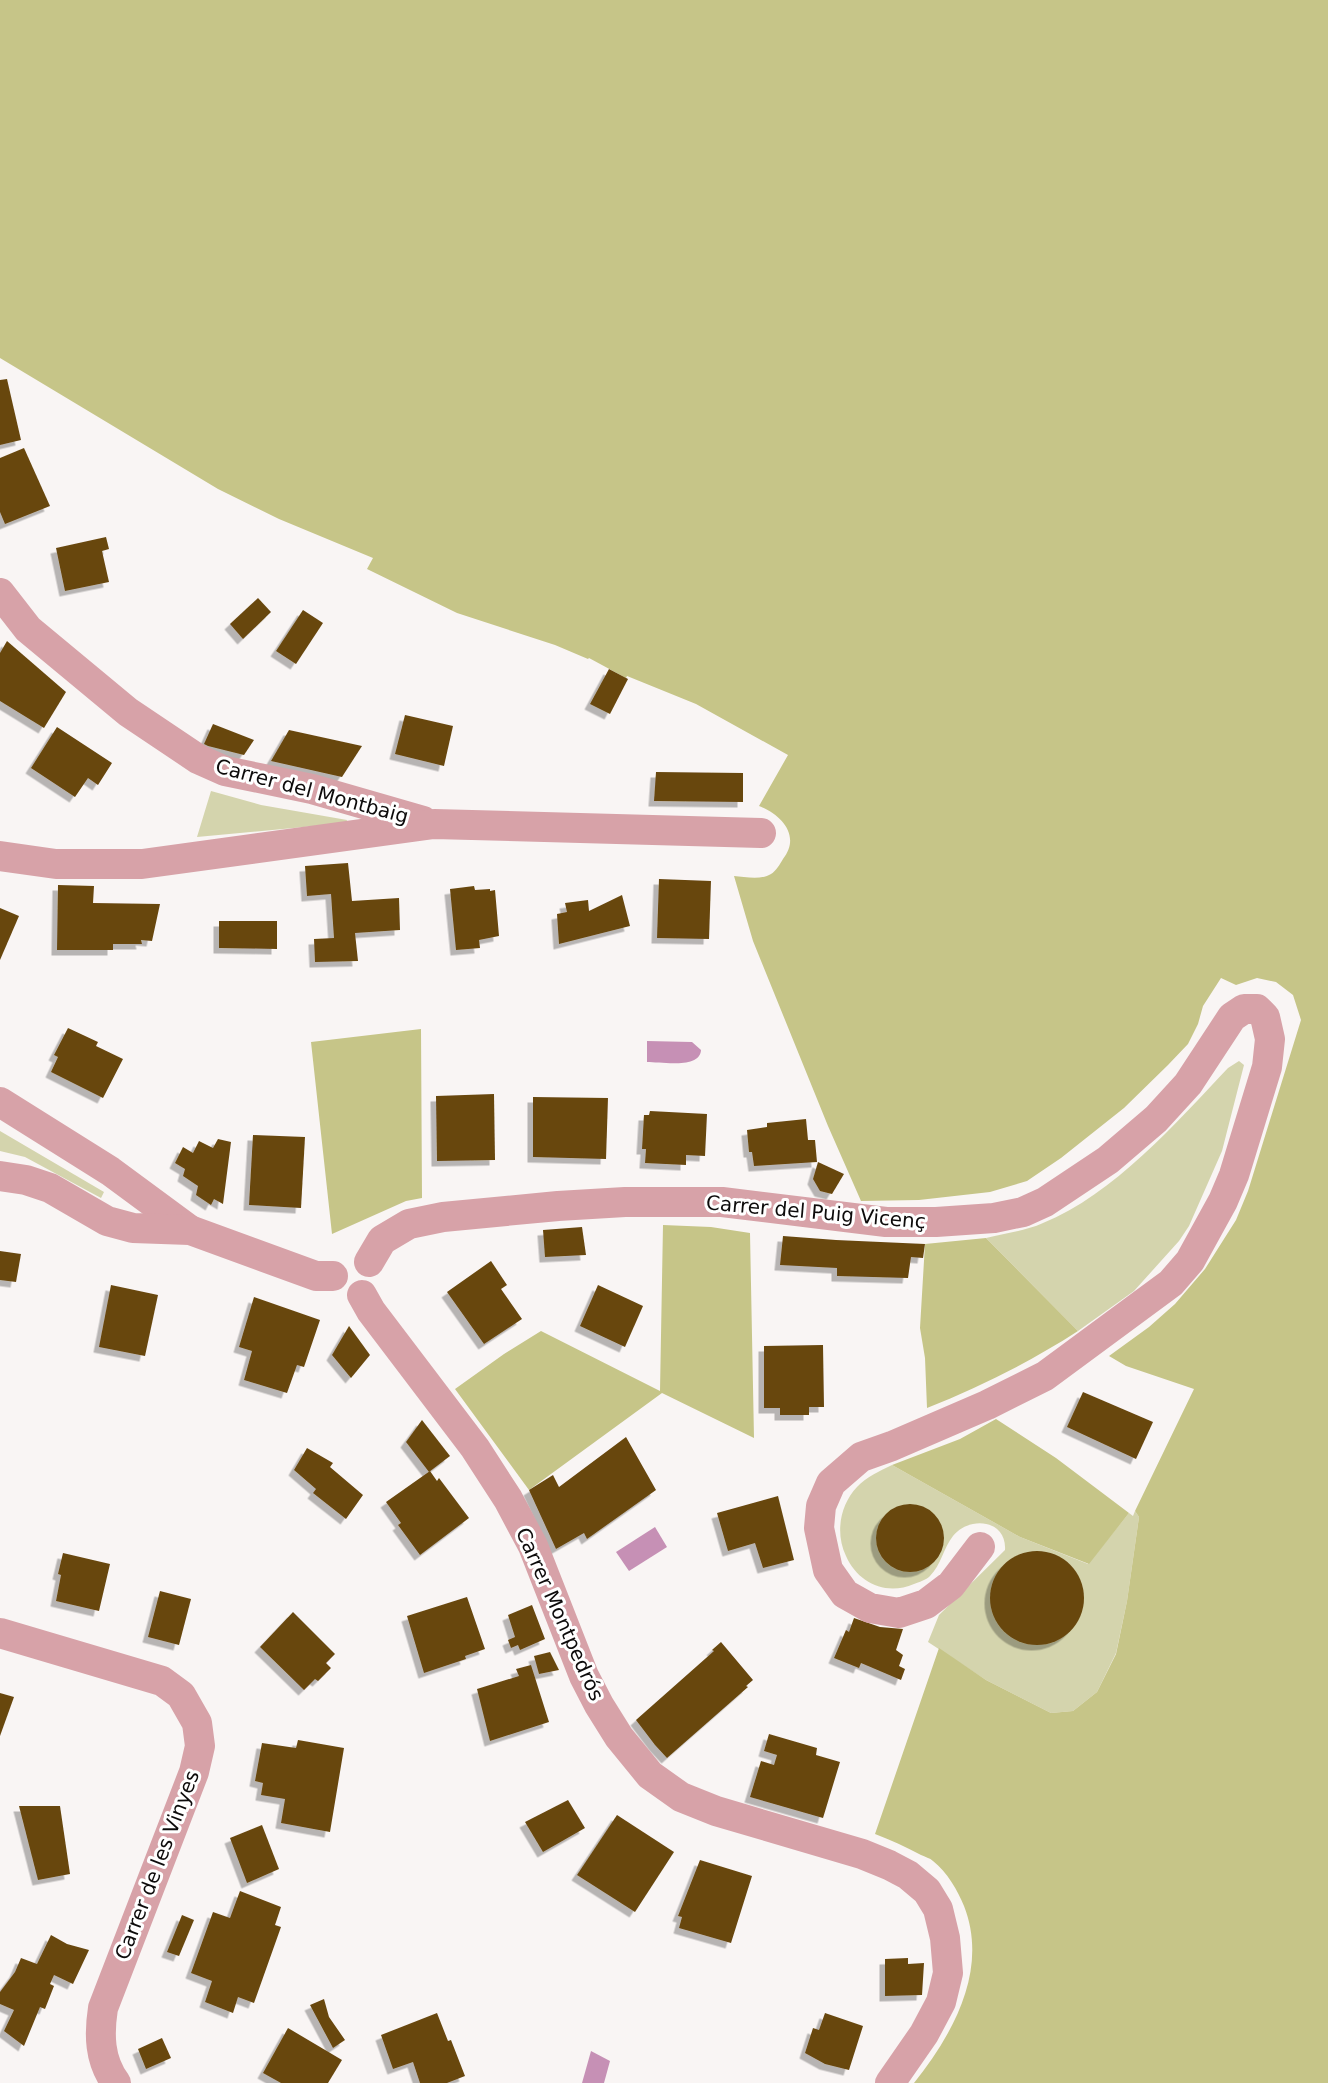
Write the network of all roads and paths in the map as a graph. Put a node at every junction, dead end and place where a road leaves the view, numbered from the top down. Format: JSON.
{"nodes":[{"id":1,"x":0,"y":593,"type":"edge"},
{"id":2,"x":434,"y":824,"type":"junction"},
{"id":3,"x":761,"y":833,"type":"dead end"},
{"id":4,"x":0,"y":856,"type":"edge"},
{"id":5,"x":0,"y":1102,"type":"edge"},
{"id":6,"x":0,"y":1176,"type":"edge"},
{"id":7,"x":190,"y":1230,"type":"junction"},
{"id":8,"x":369,"y":1262,"type":"junction"},
{"id":9,"x":333,"y":1276,"type":"junction"},
{"id":10,"x":362,"y":1295,"type":"junction"},
{"id":11,"x":980,"y":1546,"type":"dead end"},
{"id":12,"x":0,"y":1633,"type":"edge"},
{"id":13,"x":116,"y":2083,"type":"edge"},
{"id":14,"x":890,"y":2083,"type":"edge"}],
"edges":[{"from":1,"to":2,"type":"street","name":"Carrer del Montbaig"},
{"from":2,"to":3,"type":"street","name":"Carrer del Montbaig"},
{"from":2,"to":4,"type":"street","name":"Carrer del Montbaig"},
{"from":5,"to":7,"type":"street"},
{"from":6,"to":7,"type":"street"},
{"from":7,"to":9,"type":"street"},
{"from":8,"to":9,"type":"street"},
{"from":8,"to":10,"type":"street"},
{"from":8,"to":11,"type":"street","name":"Carrer del Puig Vicenç"},
{"from":9,"to":10,"type":"street"},
{"from":10,"to":14,"type":"street","name":"Carrer Montpedrós"},
{"from":12,"to":13,"type":"street","name":"Carrer de les Vinyes"}]}
